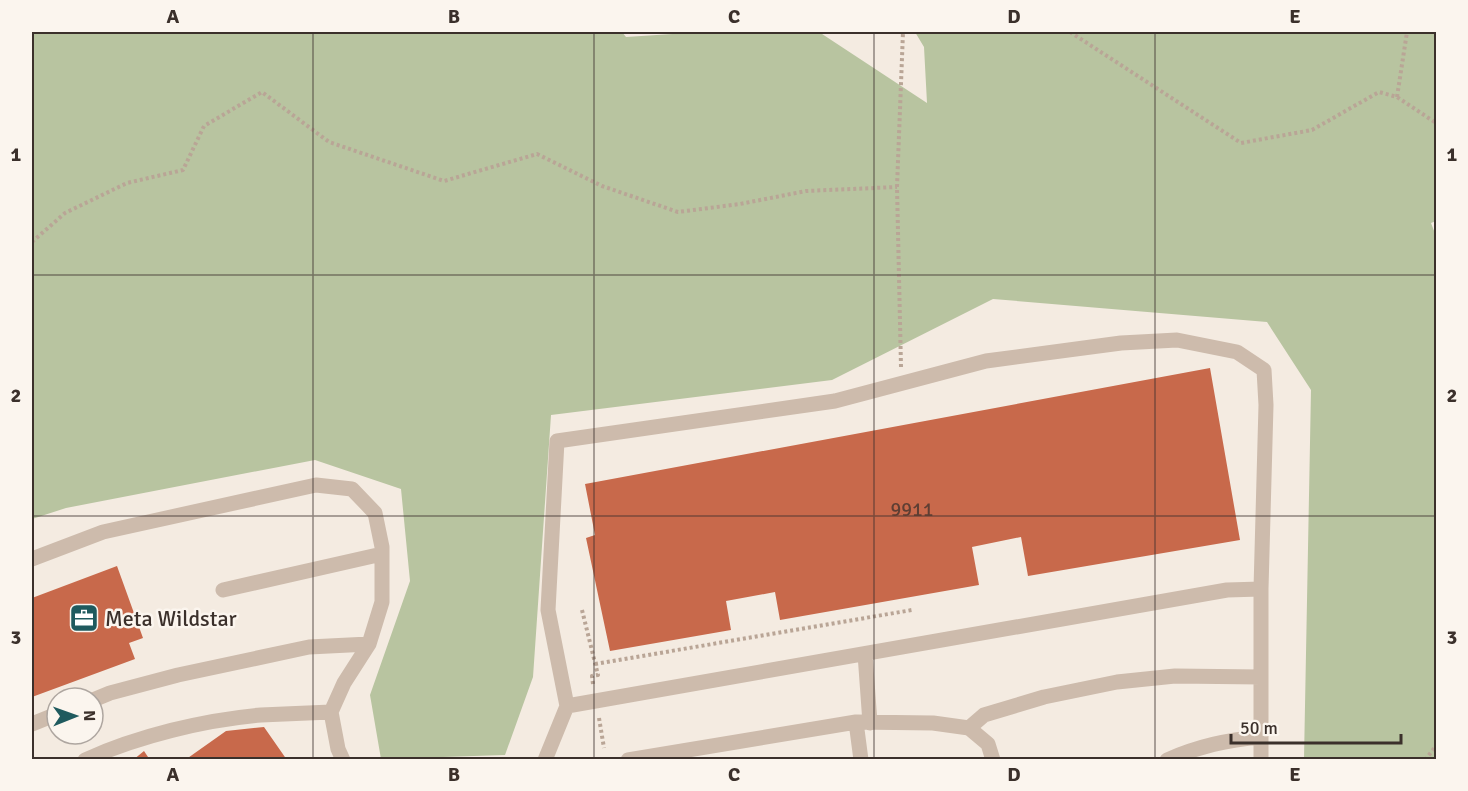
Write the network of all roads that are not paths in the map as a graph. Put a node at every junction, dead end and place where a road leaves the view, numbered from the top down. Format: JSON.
{"nodes":[{"id":1,"x":382,"y":554,"type":"junction"},
{"id":2,"x":32,"y":559,"type":"edge"},
{"id":3,"x":1261,"y":589,"type":"junction"},
{"id":4,"x":223,"y":590,"type":"dead end"},
{"id":5,"x":369,"y":644,"type":"junction"},
{"id":6,"x":865,"y":654,"type":"junction"},
{"id":7,"x":1261,"y":677,"type":"junction"},
{"id":8,"x":105,"y":695,"type":"edge"},
{"id":9,"x":567,"y":706,"type":"junction"},
{"id":10,"x":331,"y":712,"type":"junction"},
{"id":11,"x":863,"y":722,"type":"junction"},
{"id":12,"x":969,"y":728,"type":"junction"},
{"id":13,"x":1261,"y":737,"type":"junction"},
{"id":14,"x":85,"y":759,"type":"edge"},
{"id":15,"x":343,"y":759,"type":"edge"},
{"id":16,"x":545,"y":759,"type":"edge"},
{"id":17,"x":628,"y":759,"type":"edge"},
{"id":18,"x":861,"y":759,"type":"edge"},
{"id":19,"x":993,"y":759,"type":"edge"},
{"id":20,"x":1167,"y":759,"type":"edge"},
{"id":21,"x":1261,"y":759,"type":"edge"}],
"edges":[{"from":1,"to":2,"type":"lane"},
{"from":1,"to":4,"type":"lane"},
{"from":1,"to":5,"type":"lane"},
{"from":3,"to":6,"type":"lane"},
{"from":3,"to":7,"type":"lane"},
{"from":3,"to":9,"type":"lane"},
{"from":5,"to":8,"type":"lane"},
{"from":5,"to":10,"type":"lane"},
{"from":6,"to":9,"type":"lane"},
{"from":6,"to":11,"type":"lane"},
{"from":7,"to":12,"type":"lane"},
{"from":7,"to":13,"type":"lane"},
{"from":9,"to":16,"type":"lane"},
{"from":10,"to":14,"type":"lane"},
{"from":10,"to":15,"type":"lane"},
{"from":11,"to":12,"type":"lane"},
{"from":11,"to":17,"type":"lane"},
{"from":11,"to":18,"type":"lane"},
{"from":12,"to":19,"type":"lane"},
{"from":13,"to":20,"type":"lane"},
{"from":13,"to":21,"type":"lane"}]}
